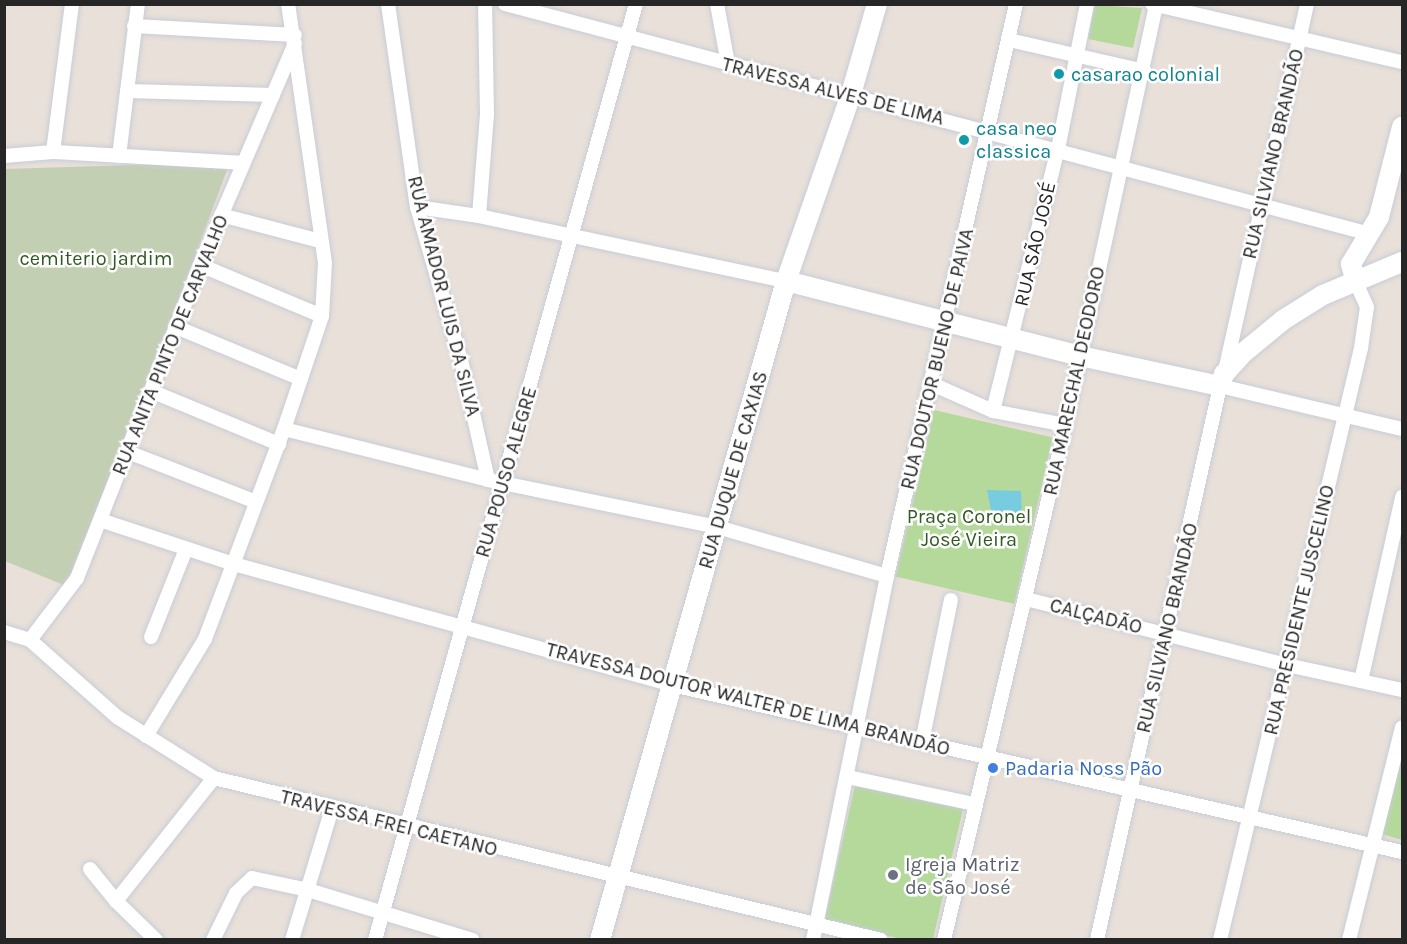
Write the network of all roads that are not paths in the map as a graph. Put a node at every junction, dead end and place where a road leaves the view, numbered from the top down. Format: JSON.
{"nodes":[{"id":1,"x":72,"y":4,"type":"edge"},
{"id":2,"x":138,"y":4,"type":"edge"},
{"id":3,"x":288,"y":4,"type":"edge"},
{"id":4,"x":388,"y":4,"type":"edge"},
{"id":5,"x":485,"y":4,"type":"edge"},
{"id":6,"x":505,"y":4,"type":"edge"},
{"id":7,"x":636,"y":4,"type":"edge"},
{"id":8,"x":717,"y":4,"type":"edge"},
{"id":9,"x":877,"y":4,"type":"edge"},
{"id":10,"x":1016,"y":4,"type":"edge"},
{"id":11,"x":1087,"y":4,"type":"edge"},
{"id":12,"x":1307,"y":4,"type":"edge"},
{"id":13,"x":1154,"y":5,"type":"edge"},
{"id":14,"x":134,"y":26,"type":"junction"},
{"id":15,"x":295,"y":38,"type":"junction"},
{"id":16,"x":627,"y":38,"type":"junction"},
{"id":17,"x":1009,"y":40,"type":"junction"},
{"id":18,"x":1299,"y":40,"type":"junction"},
{"id":19,"x":1078,"y":55,"type":"junction"},
{"id":20,"x":1402,"y":62,"type":"edge"},
{"id":21,"x":728,"y":64,"type":"junction"},
{"id":22,"x":1144,"y":71,"type":"junction"},
{"id":23,"x":127,"y":91,"type":"junction"},
{"id":24,"x":273,"y":94,"type":"junction"},
{"id":25,"x":851,"y":94,"type":"junction"},
{"id":26,"x":1402,"y":127,"type":"edge"},
{"id":27,"x":987,"y":131,"type":"junction"},
{"id":28,"x":1058,"y":149,"type":"junction"},
{"id":29,"x":53,"y":152,"type":"junction"},
{"id":30,"x":4,"y":156,"type":"edge"},
{"id":31,"x":120,"y":156,"type":"junction"},
{"id":32,"x":243,"y":163,"type":"junction"},
{"id":33,"x":1121,"y":168,"type":"junction"},
{"id":34,"x":1260,"y":206,"type":"junction"},
{"id":35,"x":417,"y":207,"type":"junction"},
{"id":36,"x":221,"y":215,"type":"junction"},
{"id":37,"x":479,"y":216,"type":"junction"},
{"id":38,"x":1370,"y":234,"type":"junction"},
{"id":39,"x":571,"y":236,"type":"junction"},
{"id":40,"x":320,"y":241,"type":"junction"},
{"id":41,"x":1402,"y":262,"type":"edge"},
{"id":42,"x":200,"y":266,"type":"junction"},
{"id":43,"x":786,"y":281,"type":"junction"},
{"id":44,"x":1356,"y":282,"type":"junction"},
{"id":45,"x":322,"y":316,"type":"junction"},
{"id":46,"x":946,"y":319,"type":"junction"},
{"id":47,"x":176,"y":327,"type":"junction"},
{"id":48,"x":1013,"y":339,"type":"junction"},
{"id":49,"x":1080,"y":356,"type":"junction"},
{"id":50,"x":301,"y":379,"type":"junction"},
{"id":51,"x":1222,"y":380,"type":"junction"},
{"id":52,"x":932,"y":384,"type":"junction"},
{"id":53,"x":151,"y":391,"type":"junction"},
{"id":54,"x":993,"y":411,"type":"junction"},
{"id":55,"x":1345,"y":416,"type":"junction"},
{"id":56,"x":1065,"y":426,"type":"junction"},
{"id":57,"x":284,"y":429,"type":"junction"},
{"id":58,"x":1402,"y":429,"type":"edge"},
{"id":59,"x":279,"y":444,"type":"junction"},
{"id":60,"x":128,"y":452,"type":"junction"},
{"id":61,"x":488,"y":480,"type":"junction"},
{"id":62,"x":503,"y":482,"type":"junction"},
{"id":63,"x":1402,"y":497,"type":"edge"},
{"id":64,"x":256,"y":502,"type":"junction"},
{"id":65,"x":100,"y":520,"type":"junction"},
{"id":66,"x":717,"y":527,"type":"junction"},
{"id":67,"x":186,"y":549,"type":"junction"},
{"id":68,"x":234,"y":564,"type":"junction"},
{"id":69,"x":887,"y":576,"type":"junction"},
{"id":70,"x":1026,"y":599,"type":"junction"},
{"id":71,"x":951,"y":600,"type":"dead end"},
{"id":72,"x":463,"y":628,"type":"junction"},
{"id":73,"x":4,"y":632,"type":"edge"},
{"id":74,"x":1166,"y":633,"type":"junction"},
{"id":75,"x":151,"y":637,"type":"dead end"},
{"id":76,"x":30,"y":640,"type":"junction"},
{"id":77,"x":1287,"y":665,"type":"junction"},
{"id":78,"x":1361,"y":681,"type":"junction"},
{"id":79,"x":672,"y":685,"type":"junction"},
{"id":80,"x":1402,"y":690,"type":"edge"},
{"id":81,"x":858,"y":728,"type":"junction"},
{"id":82,"x":1402,"y":728,"type":"edge"},
{"id":83,"x":146,"y":736,"type":"junction"},
{"id":84,"x":922,"y":742,"type":"junction"},
{"id":85,"x":986,"y":756,"type":"junction"},
{"id":86,"x":848,"y":777,"type":"junction"},
{"id":87,"x":214,"y":778,"type":"junction"},
{"id":88,"x":1130,"y":788,"type":"junction"},
{"id":89,"x":974,"y":804,"type":"junction"},
{"id":90,"x":332,"y":808,"type":"junction"},
{"id":91,"x":1249,"y":815,"type":"junction"},
{"id":92,"x":407,"y":828,"type":"junction"},
{"id":93,"x":1371,"y":846,"type":"junction"},
{"id":94,"x":1402,"y":852,"type":"edge"},
{"id":95,"x":90,"y":870,"type":"dead end"},
{"id":96,"x":618,"y":878,"type":"junction"},
{"id":97,"x":308,"y":890,"type":"junction"},
{"id":98,"x":116,"y":901,"type":"junction"},
{"id":99,"x":383,"y":912,"type":"junction"},
{"id":100,"x":815,"y":925,"type":"junction"},
{"id":101,"x":156,"y":939,"type":"edge"},
{"id":102,"x":213,"y":939,"type":"edge"},
{"id":103,"x":292,"y":939,"type":"edge"},
{"id":104,"x":375,"y":939,"type":"edge"},
{"id":105,"x":473,"y":939,"type":"edge"},
{"id":106,"x":600,"y":939,"type":"edge"},
{"id":107,"x":813,"y":939,"type":"edge"},
{"id":108,"x":881,"y":939,"type":"edge"},
{"id":109,"x":944,"y":939,"type":"edge"},
{"id":110,"x":1097,"y":939,"type":"edge"},
{"id":111,"x":1220,"y":939,"type":"edge"},
{"id":112,"x":1349,"y":939,"type":"edge"}],
"edges":[{"from":1,"to":29,"type":"street"},
{"from":2,"to":14,"type":"street"},
{"from":3,"to":15,"type":"street"},
{"from":4,"to":35,"type":"street","name":"RUA AMADOR LUIS DA SILVA"},
{"from":5,"to":37,"type":"street"},
{"from":6,"to":16,"type":"street","name":"TRAVESSA ALVES DE LIMA"},
{"from":7,"to":16,"type":"street","name":"RUA POUSO ALEGRE"},
{"from":8,"to":21,"type":"street"},
{"from":9,"to":25,"type":"street","name":"RUA DUQUE DE CAXIAS"},
{"from":10,"to":17,"type":"street","name":"RUA DOUTOR BUENO DE PAIVA"},
{"from":11,"to":19,"type":"street","name":"RUA SÃO JOSÉ"},
{"from":12,"to":18,"type":"street","name":"RUA SILVIANO BRANDÃO"},
{"from":13,"to":18,"type":"street"},
{"from":13,"to":22,"type":"street","name":"RUA MARECHAL DEODORO"},
{"from":14,"to":15,"type":"street"},
{"from":14,"to":23,"type":"street"},
{"from":15,"to":24,"type":"street","name":"RUA ANITA PINTO DE CARVALHO"},
{"from":15,"to":40,"type":"street"},
{"from":16,"to":21,"type":"street","name":"TRAVESSA ALVES DE LIMA"},
{"from":16,"to":39,"type":"street","name":"RUA POUSO ALEGRE"},
{"from":17,"to":19,"type":"street"},
{"from":17,"to":27,"type":"street","name":"RUA DOUTOR BUENO DE PAIVA"},
{"from":18,"to":20,"type":"street"},
{"from":18,"to":34,"type":"street","name":"RUA SILVIANO BRANDÃO"},
{"from":19,"to":22,"type":"street"},
{"from":19,"to":28,"type":"street","name":"RUA SÃO JOSÉ"},
{"from":21,"to":25,"type":"street","name":"TRAVESSA ALVES DE LIMA"},
{"from":22,"to":33,"type":"street","name":"RUA MARECHAL DEODORO"},
{"from":23,"to":24,"type":"street"},
{"from":23,"to":31,"type":"street"},
{"from":24,"to":32,"type":"street","name":"RUA ANITA PINTO DE CARVALHO"},
{"from":25,"to":27,"type":"street","name":"TRAVESSA ALVES DE LIMA"},
{"from":25,"to":43,"type":"street","name":"RUA DUQUE DE CAXIAS"},
{"from":26,"to":38,"type":"street"},
{"from":27,"to":28,"type":"street","name":"TRAVESSA ALVES DE LIMA"},
{"from":27,"to":46,"type":"street","name":"RUA DOUTOR BUENO DE PAIVA"},
{"from":28,"to":33,"type":"street","name":"TRAVESSA ALVES DE LIMA"},
{"from":28,"to":48,"type":"street","name":"RUA SÃO JOSÉ"},
{"from":29,"to":30,"type":"street"},
{"from":29,"to":31,"type":"street"},
{"from":31,"to":32,"type":"street"},
{"from":32,"to":36,"type":"street","name":"RUA ANITA PINTO DE CARVALHO"},
{"from":33,"to":34,"type":"street","name":"TRAVESSA ALVES DE LIMA"},
{"from":33,"to":49,"type":"street","name":"RUA MARECHAL DEODORO"},
{"from":34,"to":38,"type":"street","name":"TRAVESSA ALVES DE LIMA"},
{"from":34,"to":51,"type":"street","name":"RUA SILVIANO BRANDÃO"},
{"from":35,"to":37,"type":"street"},
{"from":35,"to":61,"type":"street","name":"RUA AMADOR LUIS DA SILVA"},
{"from":36,"to":40,"type":"street"},
{"from":36,"to":42,"type":"street","name":"RUA ANITA PINTO DE CARVALHO"},
{"from":37,"to":39,"type":"street"},
{"from":38,"to":44,"type":"street"},
{"from":39,"to":43,"type":"street"},
{"from":39,"to":62,"type":"street","name":"RUA POUSO ALEGRE"},
{"from":40,"to":45,"type":"street"},
{"from":41,"to":44,"type":"street"},
{"from":42,"to":45,"type":"street"},
{"from":42,"to":47,"type":"street","name":"RUA ANITA PINTO DE CARVALHO"},
{"from":43,"to":46,"type":"street"},
{"from":43,"to":66,"type":"street","name":"RUA DUQUE DE CAXIAS"},
{"from":44,"to":51,"type":"street"},
{"from":44,"to":55,"type":"street","name":"RUA PRESIDENTE JUSCELINO"},
{"from":45,"to":50,"type":"street"},
{"from":46,"to":48,"type":"street"},
{"from":46,"to":52,"type":"street","name":"RUA DOUTOR BUENO DE PAIVA"},
{"from":47,"to":50,"type":"street"},
{"from":47,"to":53,"type":"street","name":"RUA ANITA PINTO DE CARVALHO"},
{"from":48,"to":49,"type":"street"},
{"from":48,"to":54,"type":"street","name":"RUA SÃO JOSÉ"},
{"from":49,"to":51,"type":"street"},
{"from":49,"to":56,"type":"street","name":"RUA MARECHAL DEODORO"},
{"from":50,"to":57,"type":"street"},
{"from":51,"to":55,"type":"street"},
{"from":51,"to":74,"type":"street","name":"RUA SILVIANO BRANDÃO"},
{"from":52,"to":54,"type":"street"},
{"from":52,"to":69,"type":"street","name":"RUA DOUTOR BUENO DE PAIVA"},
{"from":53,"to":59,"type":"street"},
{"from":53,"to":60,"type":"street","name":"RUA ANITA PINTO DE CARVALHO"},
{"from":54,"to":56,"type":"street"},
{"from":55,"to":58,"type":"street"},
{"from":55,"to":77,"type":"street","name":"RUA PRESIDENTE JUSCELINO"},
{"from":56,"to":70,"type":"street","name":"RUA MARECHAL DEODORO"},
{"from":57,"to":59,"type":"street"},
{"from":57,"to":61,"type":"street"},
{"from":59,"to":64,"type":"street"},
{"from":60,"to":64,"type":"street"},
{"from":60,"to":65,"type":"street","name":"RUA ANITA PINTO DE CARVALHO"},
{"from":61,"to":62,"type":"street"},
{"from":62,"to":66,"type":"street"},
{"from":62,"to":72,"type":"street","name":"RUA POUSO ALEGRE"},
{"from":63,"to":78,"type":"street"},
{"from":64,"to":68,"type":"street"},
{"from":65,"to":67,"type":"street","name":"TRAVESSA DOUTOR WALTER DE LIMA BRANDÃO"},
{"from":65,"to":76,"type":"street","name":"RUA ANITA PINTO DE CARVALHO"},
{"from":66,"to":69,"type":"street"},
{"from":66,"to":79,"type":"street","name":"RUA DUQUE DE CAXIAS"},
{"from":67,"to":68,"type":"street","name":"TRAVESSA DOUTOR WALTER DE LIMA BRANDÃO"},
{"from":67,"to":75,"type":"street"},
{"from":68,"to":72,"type":"street","name":"TRAVESSA DOUTOR WALTER DE LIMA BRANDÃO"},
{"from":68,"to":83,"type":"street"},
{"from":69,"to":81,"type":"street","name":"RUA DOUTOR BUENO DE PAIVA"},
{"from":70,"to":74,"type":"street","name":"CALÇADÃO"},
{"from":70,"to":85,"type":"street","name":"RUA MARECHAL DEODORO"},
{"from":71,"to":84,"type":"street"},
{"from":72,"to":79,"type":"street","name":"TRAVESSA DOUTOR WALTER DE LIMA BRANDÃO"},
{"from":72,"to":92,"type":"street","name":"RUA POUSO ALEGRE"},
{"from":73,"to":76,"type":"street","name":"TRAVESSA FREI CAETANO"},
{"from":74,"to":77,"type":"street","name":"CALÇADÃO"},
{"from":74,"to":88,"type":"street","name":"RUA SILVIANO BRANDÃO"},
{"from":76,"to":83,"type":"street","name":"TRAVESSA FREI CAETANO"},
{"from":77,"to":78,"type":"street","name":"CALÇADÃO"},
{"from":77,"to":91,"type":"street","name":"RUA PRESIDENTE JUSCELINO"},
{"from":78,"to":80,"type":"street","name":"CALÇADÃO"},
{"from":79,"to":81,"type":"street","name":"TRAVESSA DOUTOR WALTER DE LIMA BRANDÃO"},
{"from":79,"to":96,"type":"street","name":"RUA DUQUE DE CAXIAS"},
{"from":81,"to":84,"type":"street","name":"TRAVESSA DOUTOR WALTER DE LIMA BRANDÃO"},
{"from":81,"to":86,"type":"street","name":"RUA DOUTOR BUENO DE PAIVA"},
{"from":82,"to":93,"type":"street"},
{"from":83,"to":87,"type":"street","name":"TRAVESSA FREI CAETANO"},
{"from":84,"to":85,"type":"street","name":"TRAVESSA DOUTOR WALTER DE LIMA BRANDÃO"},
{"from":85,"to":88,"type":"street","name":"TRAVESSA DOUTOR WALTER DE LIMA BRANDÃO"},
{"from":85,"to":89,"type":"street","name":"RUA MARECHAL DEODORO"},
{"from":86,"to":89,"type":"street"},
{"from":86,"to":100,"type":"street","name":"RUA DOUTOR BUENO DE PAIVA"},
{"from":87,"to":90,"type":"street","name":"TRAVESSA FREI CAETANO"},
{"from":87,"to":98,"type":"street"},
{"from":88,"to":91,"type":"street","name":"TRAVESSA DOUTOR WALTER DE LIMA BRANDÃO"},
{"from":88,"to":110,"type":"street","name":"RUA SILVIANO BRANDÃO"},
{"from":89,"to":109,"type":"street","name":"RUA MARECHAL DEODORO"},
{"from":90,"to":92,"type":"street","name":"TRAVESSA FREI CAETANO"},
{"from":90,"to":97,"type":"street"},
{"from":91,"to":93,"type":"street","name":"TRAVESSA DOUTOR WALTER DE LIMA BRANDÃO"},
{"from":91,"to":111,"type":"street","name":"RUA PRESIDENTE JUSCELINO"},
{"from":92,"to":96,"type":"street","name":"TRAVESSA FREI CAETANO"},
{"from":92,"to":99,"type":"street","name":"RUA POUSO ALEGRE"},
{"from":93,"to":94,"type":"street","name":"TRAVESSA DOUTOR WALTER DE LIMA BRANDÃO"},
{"from":93,"to":112,"type":"street"},
{"from":95,"to":98,"type":"street"},
{"from":96,"to":100,"type":"street","name":"TRAVESSA FREI CAETANO"},
{"from":96,"to":106,"type":"street","name":"RUA DUQUE DE CAXIAS"},
{"from":97,"to":99,"type":"street"},
{"from":97,"to":102,"type":"street"},
{"from":97,"to":103,"type":"street"},
{"from":98,"to":101,"type":"street"},
{"from":99,"to":104,"type":"street","name":"RUA POUSO ALEGRE"},
{"from":99,"to":105,"type":"street"},
{"from":100,"to":107,"type":"street","name":"RUA DOUTOR BUENO DE PAIVA"},
{"from":100,"to":108,"type":"street","name":"TRAVESSA FREI CAETANO"}]}
